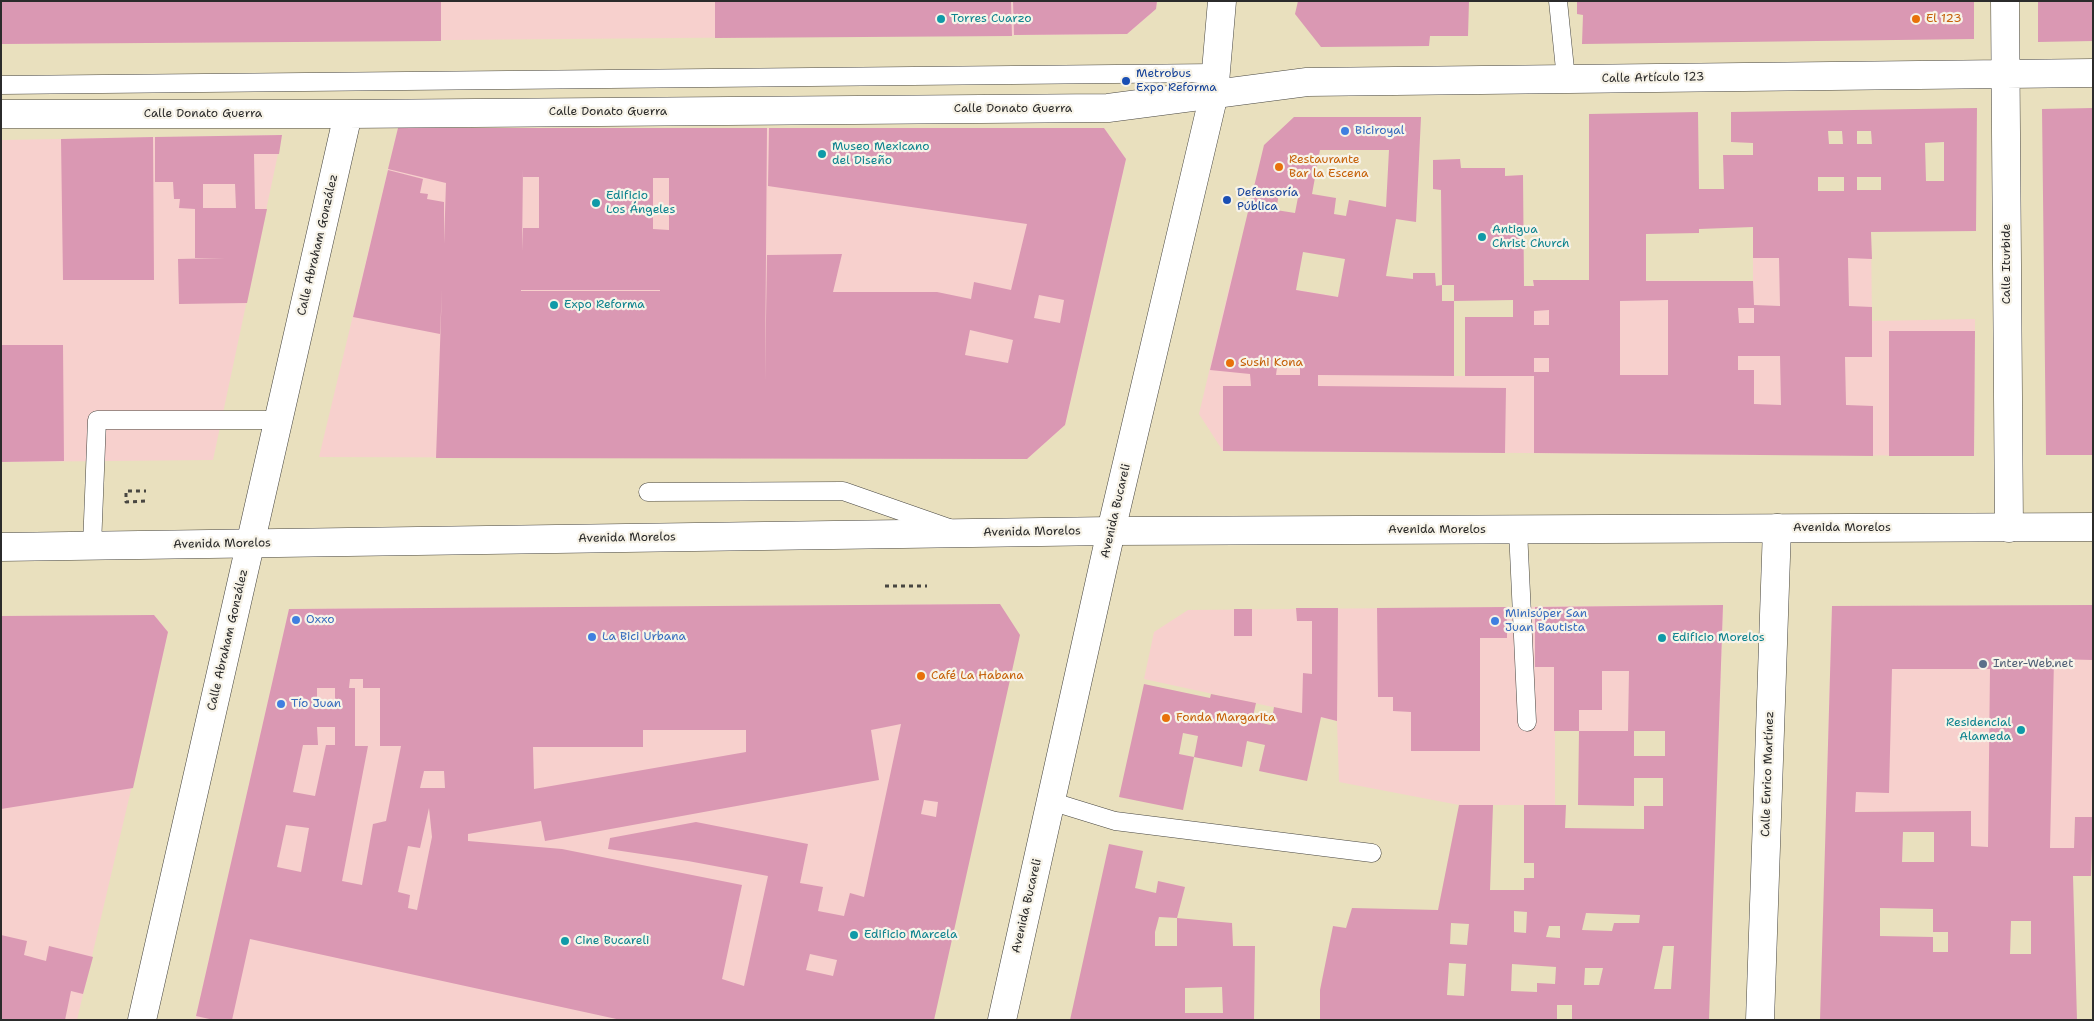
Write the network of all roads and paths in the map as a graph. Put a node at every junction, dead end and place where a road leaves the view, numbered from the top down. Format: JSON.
{"nodes":[{"id":1,"x":1222,"y":1,"type":"edge"},
{"id":2,"x":1558,"y":1,"type":"edge"},
{"id":3,"x":2006,"y":1,"type":"edge"},
{"id":4,"x":2093,"y":73,"type":"edge"},
{"id":5,"x":2006,"y":74,"type":"junction"},
{"id":6,"x":1566,"y":79,"type":"junction"},
{"id":7,"x":1215,"y":83,"type":"junction"},
{"id":8,"x":1,"y":84,"type":"edge"},
{"id":9,"x":1,"y":114,"type":"edge"},
{"id":10,"x":348,"y":114,"type":"junction"},
{"id":11,"x":278,"y":420,"type":"junction"},
{"id":12,"x":146,"y":491,"type":"dead end"},
{"id":13,"x":648,"y":492,"type":"dead end"},
{"id":14,"x":145,"y":501,"type":"dead end"},
{"id":15,"x":2093,"y":527,"type":"edge"},
{"id":16,"x":1777,"y":528,"type":"junction"},
{"id":17,"x":2009,"y":528,"type":"junction"},
{"id":18,"x":1518,"y":530,"type":"junction"},
{"id":19,"x":1111,"y":531,"type":"junction"},
{"id":20,"x":964,"y":533,"type":"junction"},
{"id":21,"x":250,"y":544,"type":"junction"},
{"id":22,"x":92,"y":546,"type":"junction"},
{"id":23,"x":1,"y":548,"type":"edge"},
{"id":24,"x":885,"y":586,"type":"dead end"},
{"id":25,"x":927,"y":586,"type":"dead end"},
{"id":26,"x":1526,"y":722,"type":"dead end"},
{"id":27,"x":1050,"y":802,"type":"junction"},
{"id":28,"x":1372,"y":853,"type":"dead end"},
{"id":29,"x":142,"y":1020,"type":"edge"},
{"id":30,"x":1002,"y":1020,"type":"edge"},
{"id":31,"x":1760,"y":1020,"type":"edge"}],
"edges":[{"from":1,"to":7,"type":"street","name":"Avenida Bucareli"},
{"from":2,"to":6,"type":"lane"},
{"from":3,"to":5,"type":"street","name":"Calle Iturbide"},
{"from":4,"to":5,"type":"street","name":"Calle Artículo 123"},
{"from":5,"to":6,"type":"street","name":"Calle Artículo 123"},
{"from":5,"to":17,"type":"street","name":"Calle Iturbide"},
{"from":6,"to":7,"type":"street","name":"Calle Artículo 123"},
{"from":7,"to":8,"type":"lane"},
{"from":7,"to":10,"type":"street","name":"Calle Donato Guerra"},
{"from":7,"to":19,"type":"street","name":"Avenida Bucareli"},
{"from":9,"to":10,"type":"street","name":"Calle Donato Guerra"},
{"from":10,"to":11,"type":"street","name":"Calle Abraham González"},
{"from":11,"to":21,"type":"street","name":"Calle Abraham González"},
{"from":11,"to":22,"type":"lane"},
{"from":12,"to":14,"type":"path"},
{"from":13,"to":20,"type":"lane"},
{"from":15,"to":17,"type":"street","name":"Avenida Morelos"},
{"from":16,"to":17,"type":"street","name":"Avenida Morelos"},
{"from":16,"to":18,"type":"street","name":"Avenida Morelos"},
{"from":16,"to":31,"type":"street","name":"Calle Enrico Martínez"},
{"from":18,"to":19,"type":"street","name":"Avenida Morelos"},
{"from":18,"to":26,"type":"lane"},
{"from":19,"to":20,"type":"street","name":"Avenida Morelos"},
{"from":19,"to":27,"type":"street","name":"Avenida Bucareli"},
{"from":20,"to":21,"type":"street","name":"Avenida Morelos"},
{"from":21,"to":22,"type":"street","name":"Avenida Morelos"},
{"from":21,"to":29,"type":"street","name":"Calle Abraham González"},
{"from":22,"to":23,"type":"street","name":"Avenida Morelos"},
{"from":24,"to":25,"type":"path"},
{"from":27,"to":28,"type":"lane"},
{"from":27,"to":30,"type":"street","name":"Avenida Bucareli"}]}
